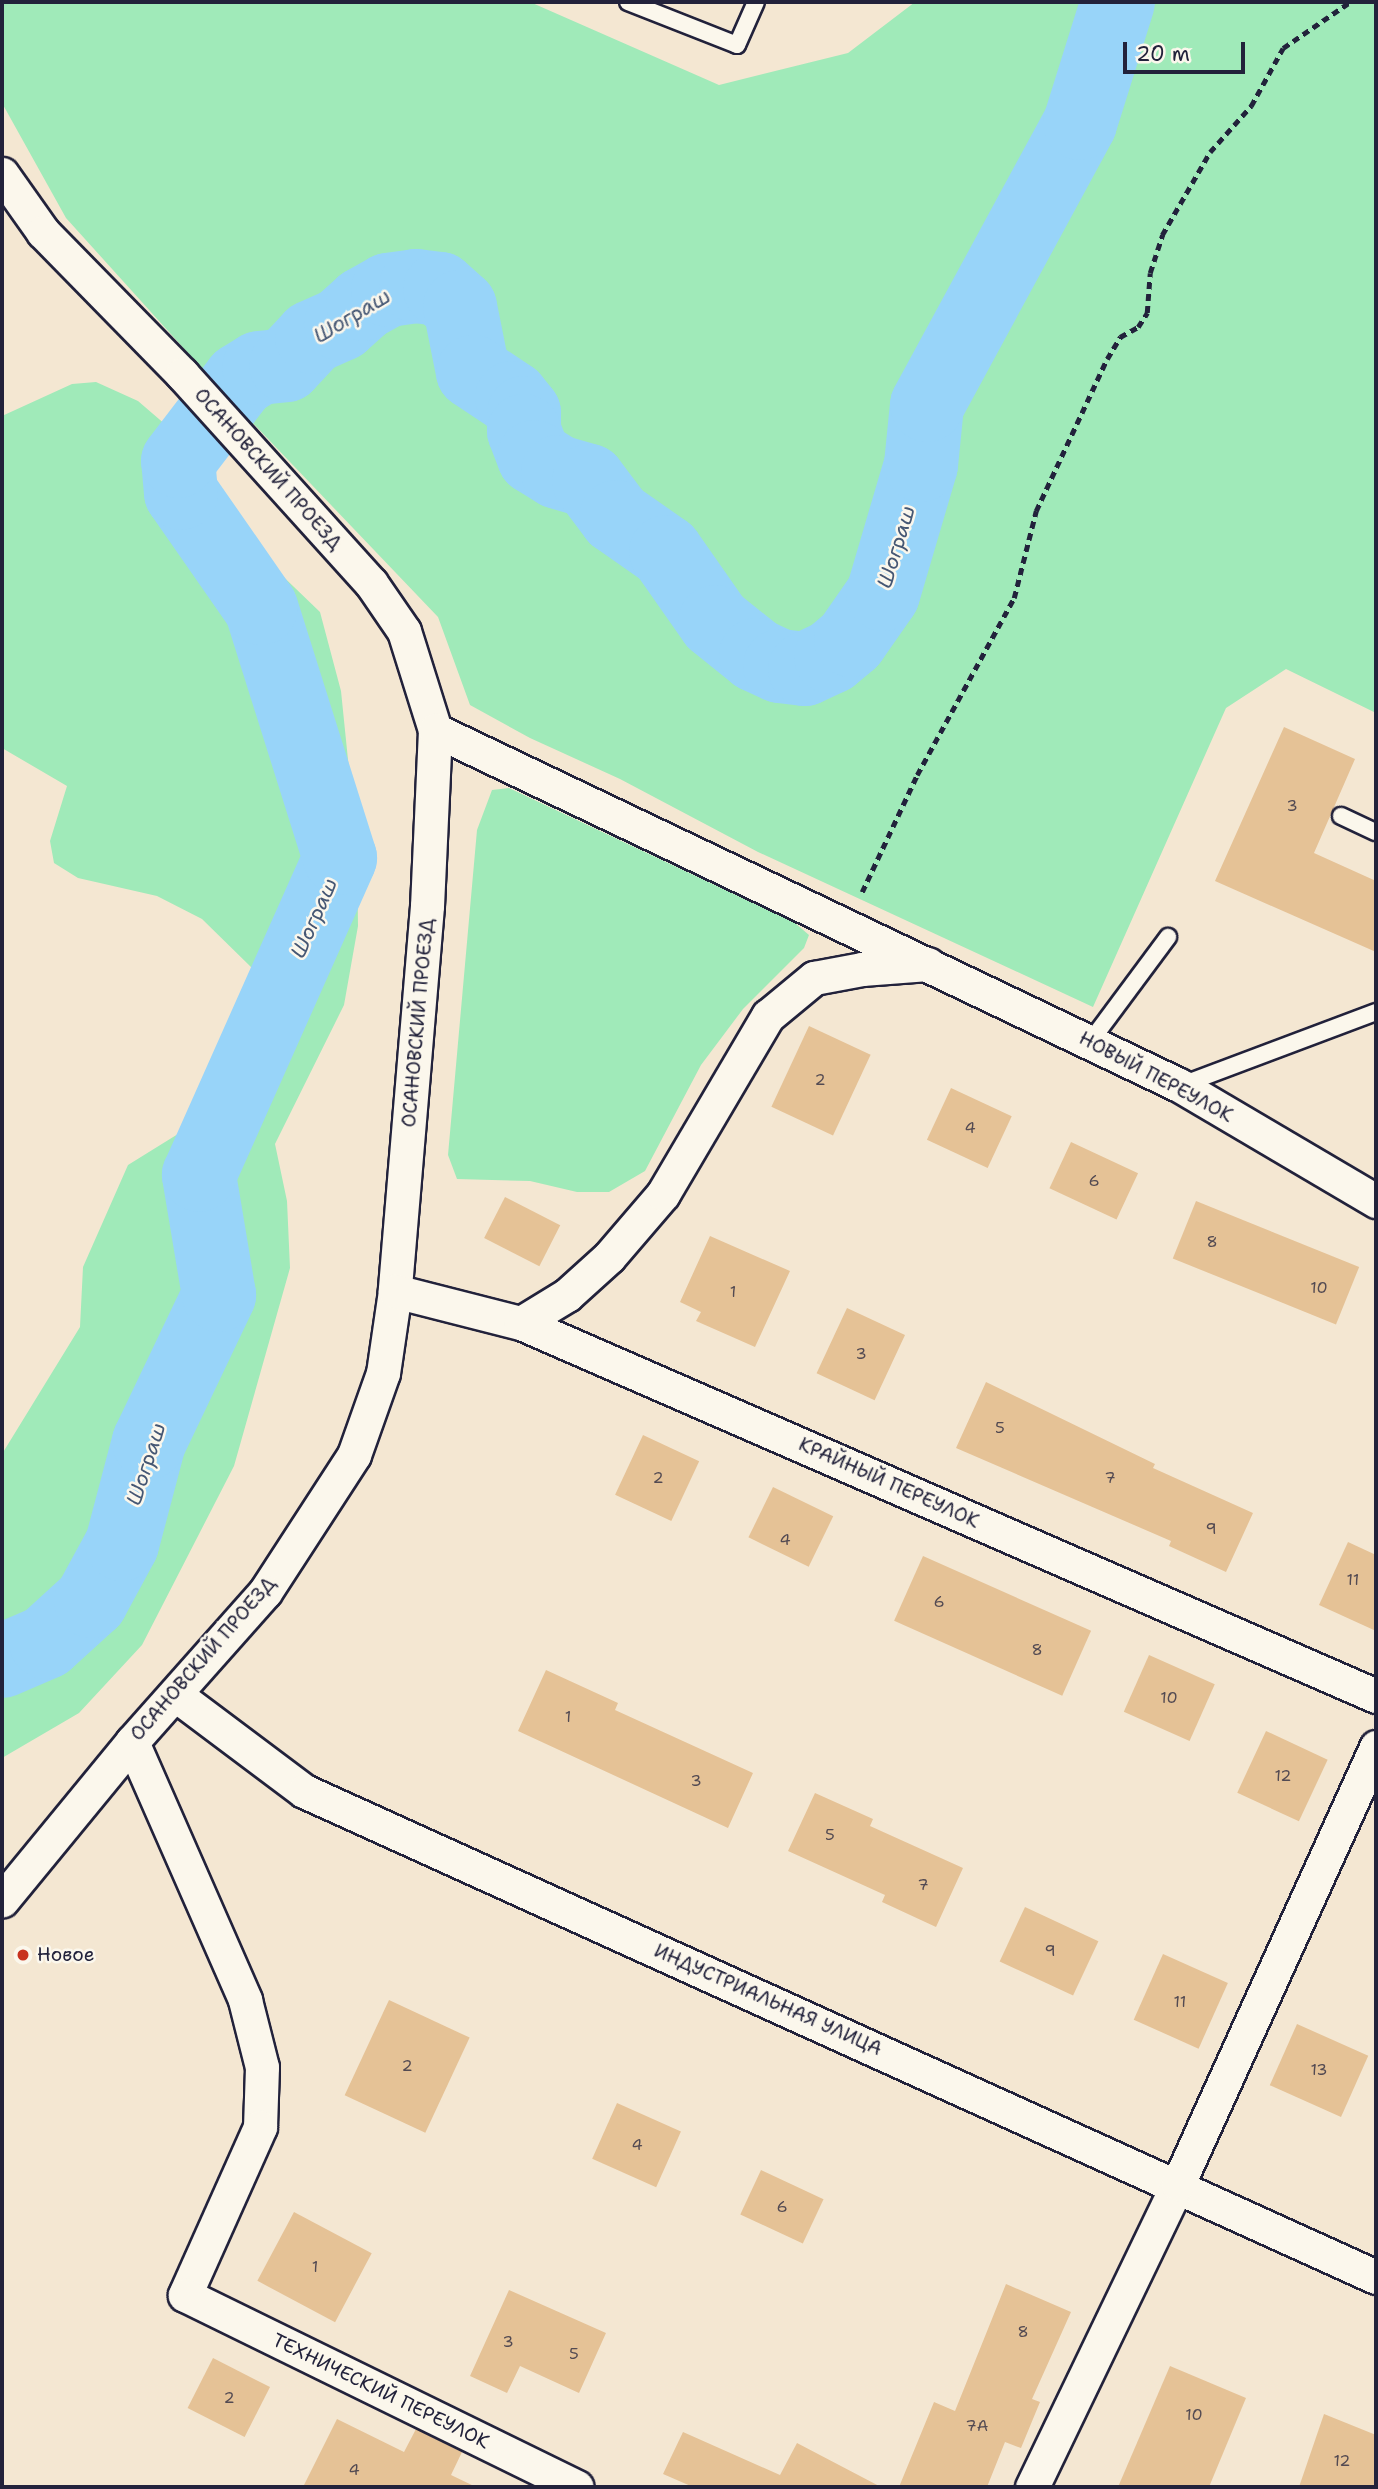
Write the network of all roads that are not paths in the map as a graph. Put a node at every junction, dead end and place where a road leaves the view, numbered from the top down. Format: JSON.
{"nodes":[{"id":1,"x":628,"y":2,"type":"edge"},
{"id":2,"x":756,"y":2,"type":"edge"},
{"id":3,"x":2,"y":174,"type":"edge"},
{"id":4,"x":435,"y":730,"type":"junction"},
{"id":5,"x":1341,"y":816,"type":"dead end"},
{"id":6,"x":1376,"y":832,"type":"edge"},
{"id":7,"x":1168,"y":937,"type":"dead end"},
{"id":8,"x":931,"y":964,"type":"junction"},
{"id":9,"x":1376,"y":1012,"type":"edge"},
{"id":10,"x":1090,"y":1042,"type":"junction"},
{"id":11,"x":1179,"y":1086,"type":"junction"},
{"id":12,"x":1376,"y":1201,"type":"edge"},
{"id":13,"x":395,"y":1291,"type":"junction"},
{"id":14,"x":521,"y":1323,"type":"junction"},
{"id":15,"x":176,"y":1695,"type":"junction"},
{"id":16,"x":1376,"y":1696,"type":"edge"},
{"id":17,"x":132,"y":1742,"type":"junction"},
{"id":18,"x":1376,"y":1747,"type":"edge"},
{"id":19,"x":2,"y":1900,"type":"edge"},
{"id":20,"x":1178,"y":2184,"type":"junction"},
{"id":21,"x":1376,"y":2277,"type":"edge"},
{"id":22,"x":577,"y":2487,"type":"edge"},
{"id":23,"x":1032,"y":2487,"type":"edge"}],
"edges":[{"from":1,"to":2,"type":"lane"},
{"from":3,"to":4,"type":"street","name":"ОСАНОВСКИЙ ПРОЕЗД"},
{"from":4,"to":8,"type":"street","name":"НОВЫЙ ПЕРЕУЛОК"},
{"from":4,"to":13,"type":"street","name":"ОСАНОВСКИЙ ПРОЕЗД"},
{"from":5,"to":6,"type":"lane"},
{"from":7,"to":10,"type":"lane"},
{"from":8,"to":10,"type":"street","name":"НОВЫЙ ПЕРЕУЛОК"},
{"from":8,"to":14,"type":"street"},
{"from":9,"to":11,"type":"lane"},
{"from":10,"to":11,"type":"street","name":"НОВЫЙ ПЕРЕУЛОК"},
{"from":11,"to":12,"type":"street","name":"НОВЫЙ ПЕРЕУЛОК"},
{"from":13,"to":14,"type":"street","name":"КРАЙНЫЙ ПЕРЕУЛОК"},
{"from":13,"to":15,"type":"street","name":"ОСАНОВСКИЙ ПРОЕЗД"},
{"from":14,"to":16,"type":"street","name":"КРАЙНЫЙ ПЕРЕУЛОК"},
{"from":15,"to":17,"type":"street","name":"ОСАНОВСКИЙ ПРОЕЗД"},
{"from":15,"to":20,"type":"street","name":"ИНДУСТРИАЛЬНАЯ УЛИЦА"},
{"from":17,"to":19,"type":"street","name":"ОСАНОВСКИЙ ПРОЕЗД"},
{"from":17,"to":22,"type":"street","name":"ТЕХНИЧЕСКИЙ ПЕРЕУЛОК"},
{"from":18,"to":20,"type":"street"},
{"from":20,"to":21,"type":"street","name":"ИНДУСТРИАЛЬНАЯ УЛИЦА"},
{"from":20,"to":23,"type":"street"}]}
